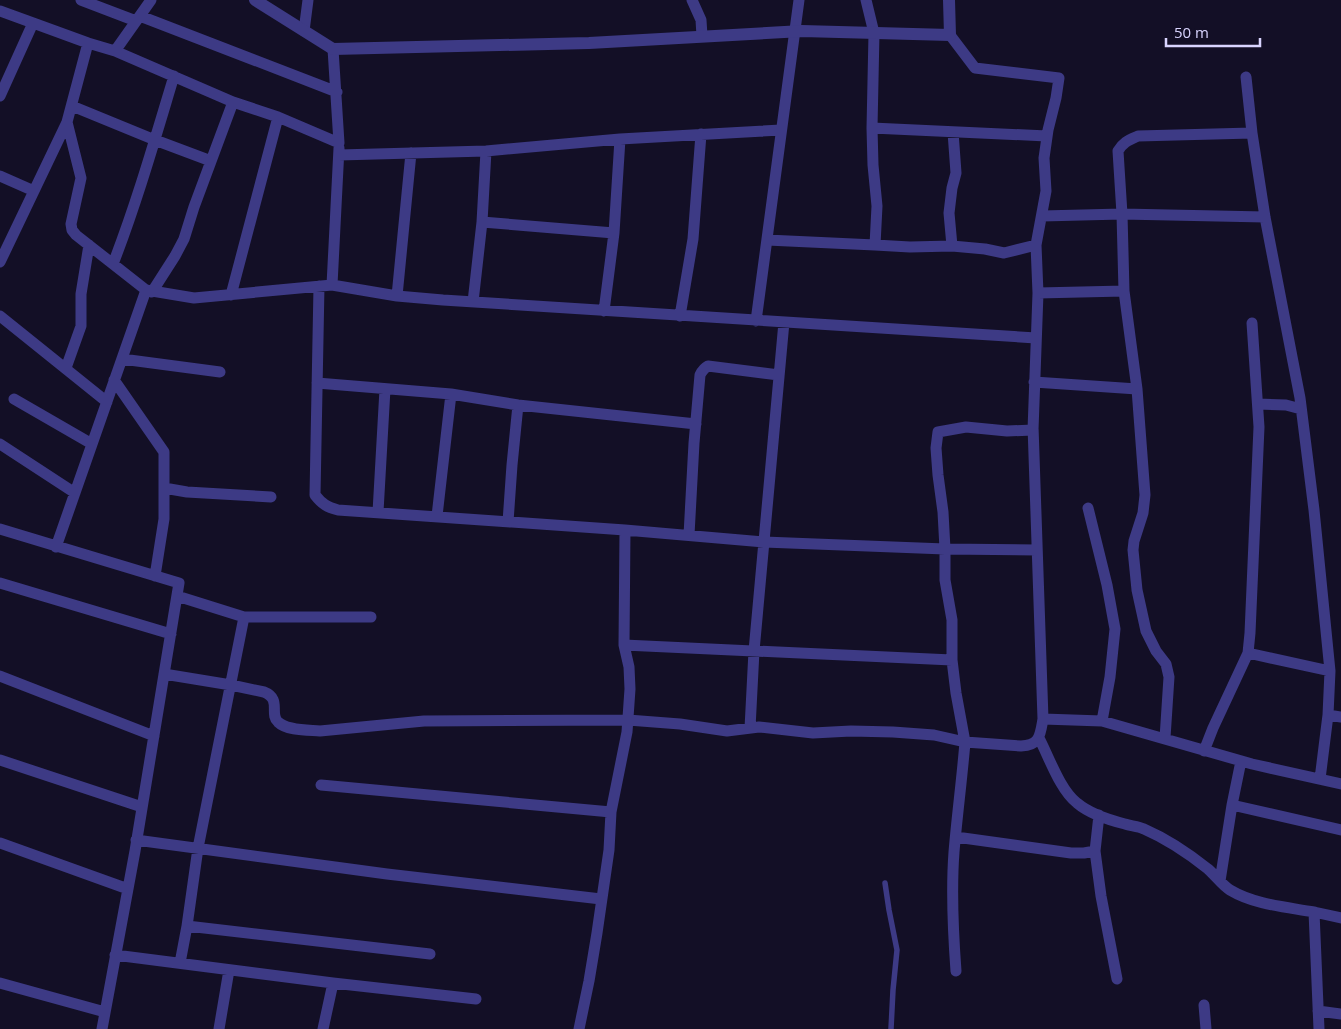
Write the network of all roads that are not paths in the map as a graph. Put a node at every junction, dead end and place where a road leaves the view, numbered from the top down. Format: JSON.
{"nodes":[{"id":1,"x":80,"y":0,"type":"edge"},
{"id":2,"x":152,"y":0,"type":"edge"},
{"id":3,"x":255,"y":0,"type":"edge"},
{"id":4,"x":308,"y":0,"type":"edge"},
{"id":5,"x":692,"y":0,"type":"edge"},
{"id":6,"x":799,"y":0,"type":"edge"},
{"id":7,"x":866,"y":0,"type":"edge"},
{"id":8,"x":949,"y":0,"type":"edge"},
{"id":9,"x":0,"y":11,"type":"edge"},
{"id":10,"x":138,"y":19,"type":"junction"},
{"id":11,"x":32,"y":23,"type":"junction"},
{"id":12,"x":304,"y":31,"type":"junction"},
{"id":13,"x":794,"y":31,"type":"junction"},
{"id":14,"x":874,"y":33,"type":"junction"},
{"id":15,"x":950,"y":35,"type":"junction"},
{"id":16,"x":702,"y":36,"type":"junction"},
{"id":17,"x":88,"y":43,"type":"junction"},
{"id":18,"x":333,"y":49,"type":"junction"},
{"id":19,"x":115,"y":51,"type":"junction"},
{"id":20,"x":174,"y":76,"type":"junction"},
{"id":21,"x":1246,"y":77,"type":"dead end"},
{"id":22,"x":337,"y":92,"type":"junction"},
{"id":23,"x":0,"y":96,"type":"edge"},
{"id":24,"x":233,"y":102,"type":"junction"},
{"id":25,"x":72,"y":106,"type":"junction"},
{"id":26,"x":278,"y":117,"type":"junction"},
{"id":27,"x":68,"y":122,"type":"junction"},
{"id":28,"x":872,"y":128,"type":"junction"},
{"id":29,"x":781,"y":130,"type":"junction"},
{"id":30,"x":953,"y":132,"type":"junction"},
{"id":31,"x":1252,"y":133,"type":"junction"},
{"id":32,"x":701,"y":134,"type":"junction"},
{"id":33,"x":1047,"y":136,"type":"junction"},
{"id":34,"x":620,"y":139,"type":"junction"},
{"id":35,"x":155,"y":140,"type":"junction"},
{"id":36,"x":339,"y":149,"type":"junction"},
{"id":37,"x":486,"y":151,"type":"junction"},
{"id":38,"x":411,"y":153,"type":"junction"},
{"id":39,"x":211,"y":161,"type":"junction"},
{"id":40,"x":0,"y":176,"type":"edge"},
{"id":41,"x":34,"y":191,"type":"junction"},
{"id":42,"x":1122,"y":214,"type":"junction"},
{"id":43,"x":1042,"y":216,"type":"junction"},
{"id":44,"x":1265,"y":217,"type":"junction"},
{"id":45,"x":482,"y":222,"type":"junction"},
{"id":46,"x":614,"y":233,"type":"junction"},
{"id":47,"x":767,"y":240,"type":"junction"},
{"id":48,"x":89,"y":245,"type":"junction"},
{"id":49,"x":875,"y":245,"type":"junction"},
{"id":50,"x":1036,"y":245,"type":"junction"},
{"id":51,"x":952,"y":246,"type":"junction"},
{"id":52,"x":0,"y":262,"type":"edge"},
{"id":53,"x":113,"y":264,"type":"junction"},
{"id":54,"x":332,"y":285,"type":"junction"},
{"id":55,"x":319,"y":286,"type":"junction"},
{"id":56,"x":149,"y":291,"type":"junction"},
{"id":57,"x":1124,"y":291,"type":"junction"},
{"id":58,"x":1038,"y":293,"type":"junction"},
{"id":59,"x":231,"y":295,"type":"junction"},
{"id":60,"x":397,"y":296,"type":"junction"},
{"id":61,"x":473,"y":302,"type":"junction"},
{"id":62,"x":604,"y":311,"type":"junction"},
{"id":63,"x":0,"y":316,"type":"edge"},
{"id":64,"x":680,"y":316,"type":"junction"},
{"id":65,"x":756,"y":321,"type":"junction"},
{"id":66,"x":784,"y":322,"type":"junction"},
{"id":67,"x":1252,"y":324,"type":"dead end"},
{"id":68,"x":1036,"y":338,"type":"junction"},
{"id":69,"x":122,"y":359,"type":"junction"},
{"id":70,"x":66,"y":368,"type":"junction"},
{"id":71,"x":220,"y":372,"type":"dead end"},
{"id":72,"x":779,"y":375,"type":"junction"},
{"id":73,"x":114,"y":380,"type":"junction"},
{"id":74,"x":1034,"y":382,"type":"junction"},
{"id":75,"x":317,"y":383,"type":"junction"},
{"id":76,"x":385,"y":389,"type":"junction"},
{"id":77,"x":1137,"y":389,"type":"junction"},
{"id":78,"x":451,"y":394,"type":"junction"},
{"id":79,"x":14,"y":399,"type":"dead end"},
{"id":80,"x":107,"y":402,"type":"junction"},
{"id":81,"x":1258,"y":404,"type":"junction"},
{"id":82,"x":518,"y":405,"type":"junction"},
{"id":83,"x":1301,"y":409,"type":"junction"},
{"id":84,"x":696,"y":424,"type":"junction"},
{"id":85,"x":1033,"y":426,"type":"junction"},
{"id":86,"x":0,"y":444,"type":"edge"},
{"id":87,"x":92,"y":444,"type":"junction"},
{"id":88,"x":164,"y":488,"type":"junction"},
{"id":89,"x":74,"y":493,"type":"junction"},
{"id":90,"x":271,"y":497,"type":"dead end"},
{"id":91,"x":1088,"y":508,"type":"dead end"},
{"id":92,"x":378,"y":512,"type":"junction"},
{"id":93,"x":437,"y":516,"type":"junction"},
{"id":94,"x":508,"y":522,"type":"junction"},
{"id":95,"x":0,"y":529,"type":"edge"},
{"id":96,"x":625,"y":530,"type":"junction"},
{"id":97,"x":689,"y":535,"type":"junction"},
{"id":98,"x":764,"y":542,"type":"junction"},
{"id":99,"x":56,"y":547,"type":"junction"},
{"id":100,"x":945,"y":549,"type":"junction"},
{"id":101,"x":1037,"y":550,"type":"junction"},
{"id":102,"x":155,"y":576,"type":"junction"},
{"id":103,"x":0,"y":583,"type":"edge"},
{"id":104,"x":177,"y":596,"type":"junction"},
{"id":105,"x":244,"y":616,"type":"junction"},
{"id":106,"x":371,"y":617,"type":"dead end"},
{"id":107,"x":171,"y":634,"type":"junction"},
{"id":108,"x":624,"y":645,"type":"junction"},
{"id":109,"x":754,"y":651,"type":"junction"},
{"id":110,"x":1248,"y":653,"type":"junction"},
{"id":111,"x":952,"y":660,"type":"junction"},
{"id":112,"x":1330,"y":671,"type":"junction"},
{"id":113,"x":164,"y":674,"type":"junction"},
{"id":114,"x":0,"y":676,"type":"edge"},
{"id":115,"x":230,"y":684,"type":"junction"},
{"id":116,"x":1328,"y":715,"type":"junction"},
{"id":117,"x":1341,"y":717,"type":"edge"},
{"id":118,"x":1043,"y":719,"type":"junction"},
{"id":119,"x":628,"y":720,"type":"junction"},
{"id":120,"x":1102,"y":721,"type":"junction"},
{"id":121,"x":750,"y":728,"type":"junction"},
{"id":122,"x":154,"y":736,"type":"junction"},
{"id":123,"x":1039,"y":738,"type":"junction"},
{"id":124,"x":1165,"y":738,"type":"junction"},
{"id":125,"x":965,"y":742,"type":"junction"},
{"id":126,"x":1204,"y":751,"type":"junction"},
{"id":127,"x":0,"y":760,"type":"edge"},
{"id":128,"x":1240,"y":761,"type":"junction"},
{"id":129,"x":1320,"y":779,"type":"junction"},
{"id":130,"x":1341,"y":784,"type":"edge"},
{"id":131,"x":320,"y":785,"type":"dead end"},
{"id":132,"x":1232,"y":805,"type":"junction"},
{"id":133,"x":142,"y":807,"type":"junction"},
{"id":134,"x":611,"y":812,"type":"junction"},
{"id":135,"x":1099,"y":815,"type":"junction"},
{"id":136,"x":1341,"y":830,"type":"edge"},
{"id":137,"x":956,"y":837,"type":"junction"},
{"id":138,"x":136,"y":840,"type":"junction"},
{"id":139,"x":0,"y":843,"type":"edge"},
{"id":140,"x":198,"y":848,"type":"junction"},
{"id":141,"x":1095,"y":851,"type":"junction"},
{"id":142,"x":1220,"y":881,"type":"junction"},
{"id":143,"x":885,"y":883,"type":"dead end"},
{"id":144,"x":128,"y":889,"type":"junction"},
{"id":145,"x":602,"y":899,"type":"junction"},
{"id":146,"x":1314,"y":912,"type":"junction"},
{"id":147,"x":1341,"y":918,"type":"edge"},
{"id":148,"x":187,"y":926,"type":"junction"},
{"id":149,"x":430,"y":954,"type":"dead end"},
{"id":150,"x":115,"y":955,"type":"junction"},
{"id":151,"x":180,"y":963,"type":"junction"},
{"id":152,"x":229,"y":970,"type":"junction"},
{"id":153,"x":956,"y":971,"type":"dead end"},
{"id":154,"x":1117,"y":979,"type":"dead end"},
{"id":155,"x":0,"y":983,"type":"edge"},
{"id":156,"x":333,"y":983,"type":"junction"},
{"id":157,"x":476,"y":999,"type":"dead end"},
{"id":158,"x":1204,"y":1005,"type":"dead end"},
{"id":159,"x":1318,"y":1011,"type":"junction"},
{"id":160,"x":105,"y":1012,"type":"junction"},
{"id":161,"x":1341,"y":1014,"type":"edge"},
{"id":162,"x":102,"y":1029,"type":"edge"},
{"id":163,"x":219,"y":1029,"type":"edge"},
{"id":164,"x":323,"y":1029,"type":"edge"},
{"id":165,"x":580,"y":1029,"type":"edge"},
{"id":166,"x":891,"y":1029,"type":"edge"},
{"id":167,"x":1206,"y":1029,"type":"edge"},
{"id":168,"x":1319,"y":1029,"type":"edge"}],
"edges":[{"from":1,"to":10,"type":"street"},
{"from":2,"to":10,"type":"street"},
{"from":3,"to":12,"type":"street"},
{"from":4,"to":12,"type":"street"},
{"from":5,"to":16,"type":"street"},
{"from":6,"to":13,"type":"street"},
{"from":7,"to":14,"type":"street"},
{"from":8,"to":15,"type":"street"},
{"from":9,"to":11,"type":"street"},
{"from":10,"to":19,"type":"street"},
{"from":10,"to":22,"type":"street"},
{"from":11,"to":17,"type":"street"},
{"from":11,"to":23,"type":"street"},
{"from":12,"to":18,"type":"street"},
{"from":13,"to":14,"type":"street"},
{"from":13,"to":16,"type":"street"},
{"from":13,"to":29,"type":"street"},
{"from":14,"to":15,"type":"street"},
{"from":14,"to":28,"type":"street"},
{"from":15,"to":33,"type":"street"},
{"from":16,"to":18,"type":"street"},
{"from":17,"to":19,"type":"street"},
{"from":17,"to":25,"type":"street"},
{"from":18,"to":22,"type":"street"},
{"from":19,"to":20,"type":"street"},
{"from":20,"to":24,"type":"street"},
{"from":20,"to":35,"type":"street"},
{"from":21,"to":31,"type":"street"},
{"from":22,"to":36,"type":"street"},
{"from":24,"to":26,"type":"street"},
{"from":24,"to":39,"type":"street"},
{"from":25,"to":27,"type":"street"},
{"from":25,"to":35,"type":"street"},
{"from":26,"to":36,"type":"street"},
{"from":26,"to":59,"type":"street"},
{"from":27,"to":41,"type":"street"},
{"from":27,"to":48,"type":"street"},
{"from":28,"to":30,"type":"street"},
{"from":28,"to":49,"type":"street"},
{"from":29,"to":32,"type":"street"},
{"from":29,"to":47,"type":"street"},
{"from":30,"to":33,"type":"street"},
{"from":30,"to":51,"type":"street"},
{"from":31,"to":42,"type":"street"},
{"from":31,"to":44,"type":"street"},
{"from":32,"to":34,"type":"street"},
{"from":32,"to":64,"type":"street"},
{"from":33,"to":43,"type":"street"},
{"from":34,"to":37,"type":"street"},
{"from":34,"to":46,"type":"street"},
{"from":35,"to":39,"type":"street"},
{"from":35,"to":53,"type":"street"},
{"from":36,"to":38,"type":"street"},
{"from":36,"to":54,"type":"street"},
{"from":37,"to":38,"type":"street"},
{"from":37,"to":45,"type":"street"},
{"from":38,"to":60,"type":"street"},
{"from":39,"to":56,"type":"street"},
{"from":40,"to":41,"type":"street"},
{"from":41,"to":52,"type":"street"},
{"from":42,"to":43,"type":"street"},
{"from":42,"to":44,"type":"street"},
{"from":42,"to":57,"type":"street"},
{"from":43,"to":50,"type":"street"},
{"from":44,"to":83,"type":"street"},
{"from":45,"to":46,"type":"street"},
{"from":45,"to":61,"type":"street"},
{"from":46,"to":62,"type":"street"},
{"from":47,"to":49,"type":"street"},
{"from":47,"to":65,"type":"street"},
{"from":48,"to":53,"type":"street"},
{"from":48,"to":70,"type":"street"},
{"from":49,"to":51,"type":"street"},
{"from":50,"to":51,"type":"street"},
{"from":50,"to":58,"type":"street"},
{"from":53,"to":56,"type":"street"},
{"from":54,"to":55,"type":"street"},
{"from":54,"to":60,"type":"street"},
{"from":55,"to":59,"type":"street"},
{"from":55,"to":75,"type":"street"},
{"from":56,"to":59,"type":"street"},
{"from":56,"to":69,"type":"street"},
{"from":57,"to":58,"type":"street"},
{"from":57,"to":77,"type":"street"},
{"from":58,"to":68,"type":"street"},
{"from":60,"to":61,"type":"street"},
{"from":61,"to":62,"type":"street"},
{"from":62,"to":64,"type":"street"},
{"from":63,"to":70,"type":"street"},
{"from":64,"to":65,"type":"street"},
{"from":65,"to":66,"type":"street"},
{"from":66,"to":68,"type":"street"},
{"from":66,"to":72,"type":"street"},
{"from":67,"to":81,"type":"street"},
{"from":68,"to":74,"type":"street"},
{"from":69,"to":71,"type":"street"},
{"from":69,"to":73,"type":"street"},
{"from":70,"to":80,"type":"street"},
{"from":72,"to":84,"type":"street"},
{"from":72,"to":98,"type":"street"},
{"from":73,"to":80,"type":"street"},
{"from":73,"to":88,"type":"street"},
{"from":74,"to":77,"type":"street"},
{"from":74,"to":85,"type":"street"},
{"from":75,"to":76,"type":"street"},
{"from":75,"to":92,"type":"street"},
{"from":76,"to":78,"type":"street"},
{"from":76,"to":92,"type":"street"},
{"from":77,"to":124,"type":"street"},
{"from":78,"to":82,"type":"street"},
{"from":78,"to":93,"type":"street"},
{"from":79,"to":87,"type":"street"},
{"from":80,"to":87,"type":"street"},
{"from":81,"to":83,"type":"street"},
{"from":81,"to":110,"type":"street"},
{"from":82,"to":84,"type":"street"},
{"from":82,"to":94,"type":"street"},
{"from":83,"to":112,"type":"street"},
{"from":84,"to":97,"type":"street"},
{"from":85,"to":100,"type":"street"},
{"from":85,"to":101,"type":"street"},
{"from":86,"to":89,"type":"street"},
{"from":87,"to":89,"type":"street"},
{"from":88,"to":90,"type":"street"},
{"from":88,"to":102,"type":"street"},
{"from":89,"to":99,"type":"street"},
{"from":91,"to":120,"type":"street"},
{"from":92,"to":93,"type":"street"},
{"from":93,"to":94,"type":"street"},
{"from":94,"to":96,"type":"street"},
{"from":95,"to":99,"type":"street"},
{"from":96,"to":97,"type":"street"},
{"from":96,"to":108,"type":"street"},
{"from":97,"to":98,"type":"street"},
{"from":98,"to":100,"type":"street"},
{"from":98,"to":109,"type":"street"},
{"from":99,"to":102,"type":"street"},
{"from":100,"to":101,"type":"street"},
{"from":100,"to":111,"type":"street"},
{"from":101,"to":118,"type":"street"},
{"from":102,"to":104,"type":"street"},
{"from":103,"to":107,"type":"street"},
{"from":104,"to":105,"type":"street"},
{"from":104,"to":107,"type":"street"},
{"from":105,"to":106,"type":"street"},
{"from":105,"to":115,"type":"street"},
{"from":107,"to":113,"type":"street"},
{"from":108,"to":109,"type":"street"},
{"from":108,"to":119,"type":"street"},
{"from":109,"to":111,"type":"street"},
{"from":109,"to":121,"type":"street"},
{"from":110,"to":112,"type":"street"},
{"from":110,"to":126,"type":"street"},
{"from":111,"to":125,"type":"street"},
{"from":112,"to":116,"type":"street"},
{"from":113,"to":115,"type":"street"},
{"from":113,"to":122,"type":"street"},
{"from":114,"to":122,"type":"street"},
{"from":115,"to":119,"type":"street"},
{"from":115,"to":140,"type":"street"},
{"from":116,"to":117,"type":"street"},
{"from":116,"to":129,"type":"street"},
{"from":118,"to":120,"type":"street"},
{"from":118,"to":123,"type":"street"},
{"from":119,"to":121,"type":"street"},
{"from":119,"to":134,"type":"street"},
{"from":120,"to":124,"type":"street"},
{"from":121,"to":125,"type":"street"},
{"from":122,"to":133,"type":"street"},
{"from":123,"to":125,"type":"street"},
{"from":123,"to":135,"type":"street"},
{"from":124,"to":126,"type":"street"},
{"from":125,"to":137,"type":"street"},
{"from":126,"to":128,"type":"street"},
{"from":127,"to":133,"type":"street"},
{"from":128,"to":129,"type":"street"},
{"from":128,"to":132,"type":"street"},
{"from":129,"to":130,"type":"street"},
{"from":131,"to":134,"type":"street"},
{"from":132,"to":136,"type":"street"},
{"from":132,"to":142,"type":"street"},
{"from":133,"to":138,"type":"street"},
{"from":134,"to":145,"type":"street"},
{"from":135,"to":141,"type":"street"},
{"from":135,"to":142,"type":"street"},
{"from":137,"to":141,"type":"street"},
{"from":137,"to":153,"type":"street"},
{"from":138,"to":140,"type":"street"},
{"from":138,"to":144,"type":"street"},
{"from":139,"to":144,"type":"street"},
{"from":140,"to":145,"type":"street"},
{"from":140,"to":148,"type":"street"},
{"from":141,"to":154,"type":"street"},
{"from":142,"to":146,"type":"street"},
{"from":143,"to":166,"type":"lane"},
{"from":144,"to":150,"type":"street"},
{"from":145,"to":165,"type":"street"},
{"from":146,"to":147,"type":"street"},
{"from":146,"to":159,"type":"street"},
{"from":148,"to":149,"type":"street"},
{"from":148,"to":151,"type":"street"},
{"from":150,"to":151,"type":"street"},
{"from":150,"to":160,"type":"street"},
{"from":151,"to":152,"type":"street"},
{"from":152,"to":156,"type":"street"},
{"from":152,"to":163,"type":"street"},
{"from":155,"to":160,"type":"street"},
{"from":156,"to":157,"type":"street"},
{"from":156,"to":164,"type":"street"},
{"from":158,"to":167,"type":"street"},
{"from":159,"to":161,"type":"street"},
{"from":159,"to":168,"type":"street"},
{"from":160,"to":162,"type":"street"}]}
